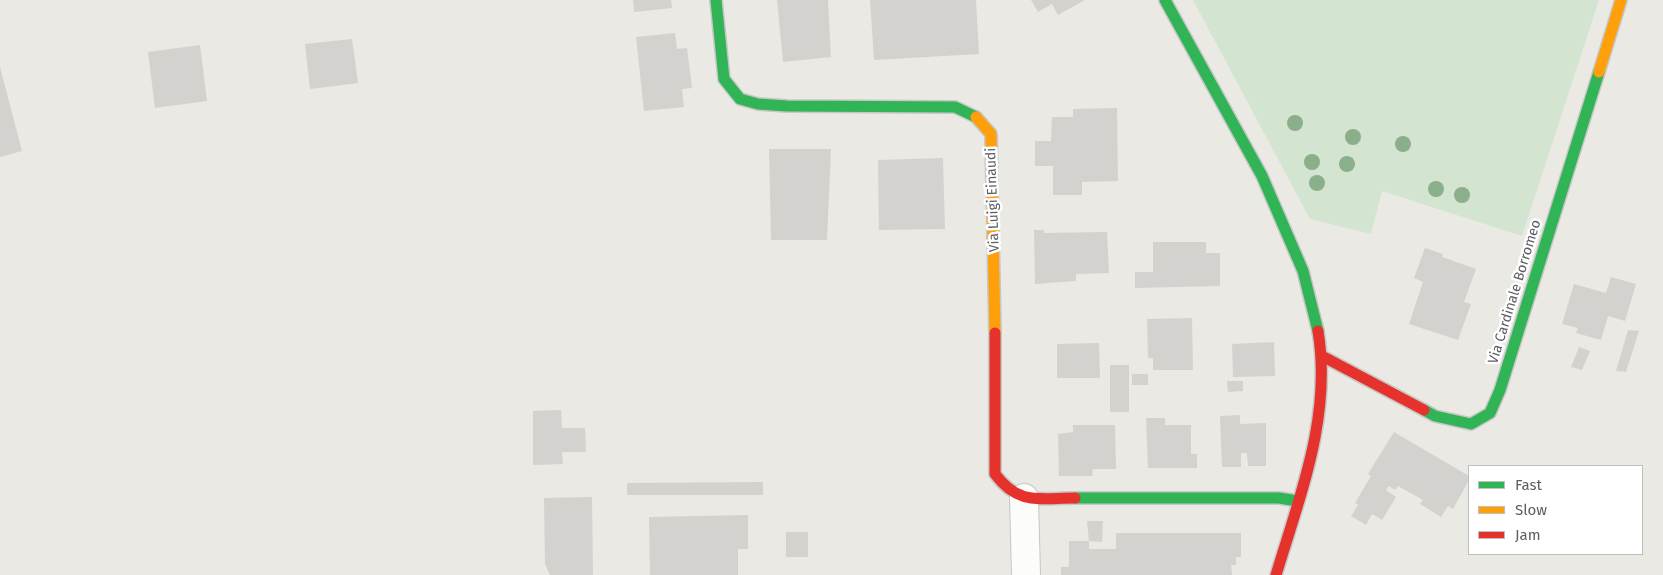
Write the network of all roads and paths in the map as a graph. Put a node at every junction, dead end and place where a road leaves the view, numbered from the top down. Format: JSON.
{"nodes":[{"id":1,"x":716,"y":0,"type":"edge"},
{"id":2,"x":1165,"y":0,"type":"edge"},
{"id":3,"x":1621,"y":0,"type":"edge"},
{"id":4,"x":1322,"y":356,"type":"junction"},
{"id":5,"x":1024,"y":498,"type":"junction"},
{"id":6,"x":1298,"y":501,"type":"junction"},
{"id":7,"x":1026,"y":575,"type":"edge"},
{"id":8,"x":1276,"y":575,"type":"edge"}],
"edges":[{"from":1,"to":5,"type":"street","name":"Via Luigi Einaudi"},
{"from":2,"to":4,"type":"street"},
{"from":3,"to":4,"type":"street","name":"Via Cardinale Borromeo"},
{"from":4,"to":6,"type":"street"},
{"from":5,"to":6,"type":"street"},
{"from":5,"to":7,"type":"street"},
{"from":6,"to":8,"type":"street"}]}
